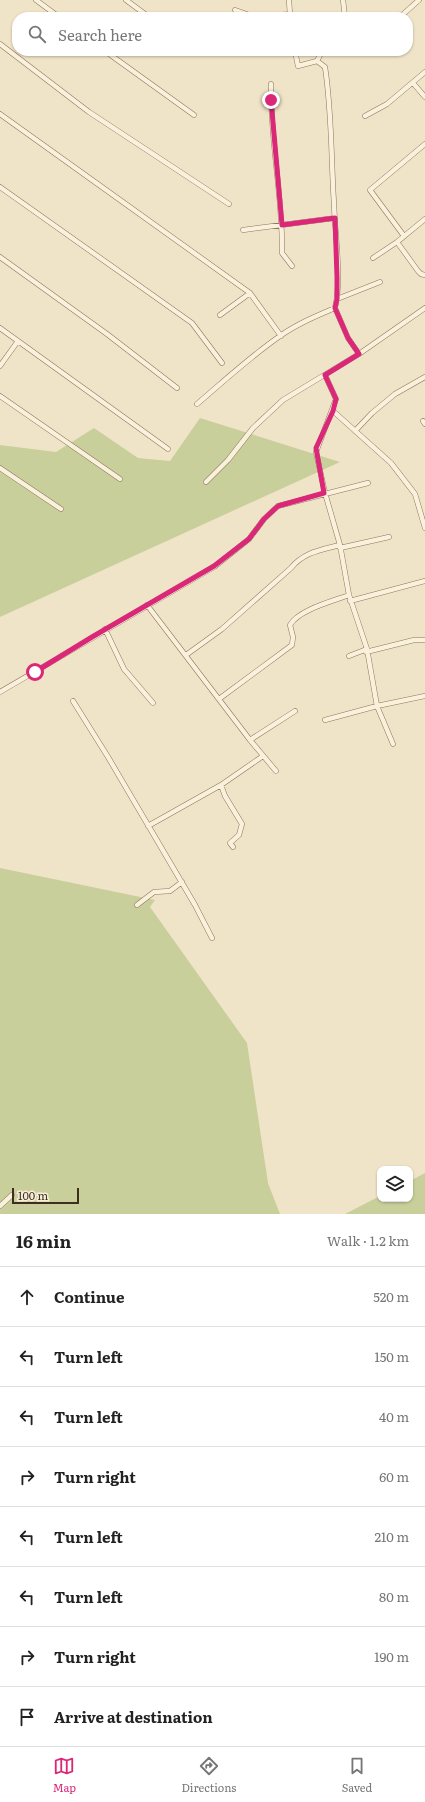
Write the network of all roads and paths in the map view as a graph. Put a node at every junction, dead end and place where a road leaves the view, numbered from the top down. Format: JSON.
{"nodes":[{"id":1,"x":36,"y":0,"type":"edge"},
{"id":2,"x":126,"y":0,"type":"edge"},
{"id":3,"x":289,"y":0,"type":"edge"},
{"id":4,"x":343,"y":0,"type":"edge"},
{"id":5,"x":419,"y":0,"type":"edge"},
{"id":6,"x":235,"y":10,"type":"dead end"},
{"id":7,"x":52,"y":12,"type":"edge"},
{"id":8,"x":142,"y":12,"type":"edge"},
{"id":9,"x":241,"y":12,"type":"edge"},
{"id":10,"x":290,"y":12,"type":"edge"},
{"id":11,"x":344,"y":12,"type":"edge"},
{"id":12,"x":406,"y":12,"type":"edge"},
{"id":13,"x":0,"y":44,"type":"edge"},
{"id":14,"x":12,"y":53,"type":"edge"},
{"id":15,"x":16,"y":56,"type":"edge"},
{"id":16,"x":112,"y":56,"type":"edge"},
{"id":17,"x":296,"y":56,"type":"edge"},
{"id":18,"x":320,"y":56,"type":"edge"},
{"id":19,"x":317,"y":61,"type":"junction"},
{"id":20,"x":298,"y":66,"type":"junction"},
{"id":21,"x":298,"y":72,"type":"dead end"},
{"id":22,"x":425,"y":72,"type":"edge"},
{"id":23,"x":413,"y":83,"type":"junction"},
{"id":24,"x":271,"y":84,"type":"dead end"},
{"id":25,"x":425,"y":97,"type":"edge"},
{"id":26,"x":0,"y":114,"type":"edge"},
{"id":27,"x":194,"y":115,"type":"dead end"},
{"id":28,"x":365,"y":116,"type":"dead end"},
{"id":29,"x":425,"y":144,"type":"edge"},
{"id":30,"x":0,"y":187,"type":"edge"},
{"id":31,"x":229,"y":204,"type":"dead end"},
{"id":32,"x":335,"y":218,"type":"junction"},
{"id":33,"x":425,"y":219,"type":"edge"},
{"id":34,"x":282,"y":225,"type":"junction"},
{"id":35,"x":243,"y":230,"type":"dead end"},
{"id":36,"x":404,"y":236,"type":"junction"},
{"id":37,"x":397,"y":242,"type":"junction"},
{"id":38,"x":0,"y":257,"type":"edge"},
{"id":39,"x":373,"y":258,"type":"dead end"},
{"id":40,"x":292,"y":266,"type":"dead end"},
{"id":41,"x":425,"y":275,"type":"edge"},
{"id":42,"x":380,"y":282,"type":"dead end"},
{"id":43,"x":250,"y":293,"type":"junction"},
{"id":44,"x":337,"y":299,"type":"junction"},
{"id":45,"x":335,"y":308,"type":"junction"},
{"id":46,"x":425,"y":308,"type":"edge"},
{"id":47,"x":220,"y":314,"type":"dead end"},
{"id":48,"x":0,"y":328,"type":"edge"},
{"id":49,"x":280,"y":336,"type":"junction"},
{"id":50,"x":18,"y":341,"type":"junction"},
{"id":51,"x":359,"y":354,"type":"junction"},
{"id":52,"x":222,"y":363,"type":"dead end"},
{"id":53,"x":0,"y":366,"type":"edge"},
{"id":54,"x":325,"y":375,"type":"junction"},
{"id":55,"x":425,"y":377,"type":"edge"},
{"id":56,"x":177,"y":388,"type":"dead end"},
{"id":57,"x":0,"y":396,"type":"edge"},
{"id":58,"x":197,"y":404,"type":"dead end"},
{"id":59,"x":333,"y":411,"type":"junction"},
{"id":60,"x":355,"y":431,"type":"junction"},
{"id":61,"x":168,"y":449,"type":"dead end"},
{"id":62,"x":0,"y":468,"type":"edge"},
{"id":63,"x":120,"y":479,"type":"dead end"},
{"id":64,"x":206,"y":482,"type":"dead end"},
{"id":65,"x":368,"y":483,"type":"dead end"},
{"id":66,"x":324,"y":493,"type":"junction"},
{"id":67,"x":61,"y":509,"type":"dead end"},
{"id":68,"x":425,"y":524,"type":"edge"},
{"id":69,"x":389,"y":537,"type":"dead end"},
{"id":70,"x":340,"y":546,"type":"junction"},
{"id":71,"x":425,"y":581,"type":"edge"},
{"id":72,"x":350,"y":598,"type":"junction"},
{"id":73,"x":147,"y":605,"type":"junction"},
{"id":74,"x":105,"y":629,"type":"junction"},
{"id":75,"x":425,"y":640,"type":"edge"},
{"id":76,"x":367,"y":650,"type":"junction"},
{"id":77,"x":186,"y":655,"type":"junction"},
{"id":78,"x":349,"y":656,"type":"dead end"},
{"id":79,"x":0,"y":692,"type":"edge"},
{"id":80,"x":425,"y":696,"type":"edge"},
{"id":81,"x":219,"y":699,"type":"junction"},
{"id":82,"x":73,"y":702,"type":"dead end"},
{"id":83,"x":153,"y":703,"type":"dead end"},
{"id":84,"x":377,"y":706,"type":"junction"},
{"id":85,"x":296,"y":711,"type":"dead end"},
{"id":86,"x":325,"y":720,"type":"dead end"},
{"id":87,"x":250,"y":740,"type":"junction"},
{"id":88,"x":393,"y":744,"type":"dead end"},
{"id":89,"x":263,"y":756,"type":"junction"},
{"id":90,"x":276,"y":771,"type":"dead end"},
{"id":91,"x":221,"y":785,"type":"junction"},
{"id":92,"x":148,"y":826,"type":"junction"},
{"id":93,"x":233,"y":847,"type":"dead end"},
{"id":94,"x":182,"y":882,"type":"junction"},
{"id":95,"x":137,"y":906,"type":"dead end"},
{"id":96,"x":212,"y":938,"type":"dead end"},
{"id":97,"x":12,"y":1195,"type":"dead end"},
{"id":98,"x":0,"y":1206,"type":"edge"}],
"edges":[{"from":1,"to":7,"type":"street"},
{"from":2,"to":8,"type":"street"},
{"from":3,"to":10,"type":"street"},
{"from":4,"to":11,"type":"street"},
{"from":5,"to":12,"type":"street"},
{"from":6,"to":9,"type":"street"},
{"from":13,"to":14,"type":"street"},
{"from":15,"to":31,"type":"street"},
{"from":16,"to":27,"type":"street"},
{"from":17,"to":20,"type":"street"},
{"from":18,"to":19,"type":"street"},
{"from":19,"to":20,"type":"street"},
{"from":19,"to":32,"type":"street"},
{"from":20,"to":21,"type":"street"},
{"from":22,"to":23,"type":"street"},
{"from":23,"to":25,"type":"street"},
{"from":23,"to":28,"type":"street"},
{"from":24,"to":34,"type":"street"},
{"from":26,"to":43,"type":"street"},
{"from":29,"to":36,"type":"street"},
{"from":30,"to":52,"type":"street"},
{"from":32,"to":34,"type":"street"},
{"from":32,"to":44,"type":"street"},
{"from":33,"to":36,"type":"street"},
{"from":34,"to":35,"type":"street"},
{"from":34,"to":40,"type":"street"},
{"from":36,"to":37,"type":"street"},
{"from":37,"to":39,"type":"street"},
{"from":37,"to":41,"type":"street"},
{"from":38,"to":56,"type":"street"},
{"from":42,"to":44,"type":"street"},
{"from":43,"to":47,"type":"street"},
{"from":43,"to":49,"type":"street"},
{"from":44,"to":45,"type":"street"},
{"from":45,"to":49,"type":"street"},
{"from":45,"to":51,"type":"street"},
{"from":46,"to":51,"type":"street"},
{"from":48,"to":50,"type":"street"},
{"from":49,"to":58,"type":"street"},
{"from":50,"to":53,"type":"street"},
{"from":50,"to":61,"type":"street"},
{"from":51,"to":54,"type":"street"},
{"from":54,"to":59,"type":"street"},
{"from":54,"to":64,"type":"street"},
{"from":55,"to":60,"type":"street"},
{"from":57,"to":63,"type":"street"},
{"from":59,"to":60,"type":"street"},
{"from":59,"to":66,"type":"street"},
{"from":60,"to":68,"type":"street"},
{"from":62,"to":67,"type":"street"},
{"from":65,"to":66,"type":"street"},
{"from":66,"to":70,"type":"street"},
{"from":66,"to":73,"type":"street"},
{"from":69,"to":70,"type":"street"},
{"from":70,"to":72,"type":"street"},
{"from":70,"to":77,"type":"street"},
{"from":71,"to":72,"type":"street"},
{"from":72,"to":76,"type":"street"},
{"from":72,"to":81,"type":"street"},
{"from":73,"to":74,"type":"street"},
{"from":73,"to":77,"type":"street"},
{"from":74,"to":79,"type":"street"},
{"from":74,"to":83,"type":"street"},
{"from":75,"to":76,"type":"street"},
{"from":76,"to":78,"type":"street"},
{"from":76,"to":84,"type":"street"},
{"from":77,"to":81,"type":"street"},
{"from":80,"to":84,"type":"street"},
{"from":81,"to":87,"type":"street"},
{"from":82,"to":92,"type":"street"},
{"from":84,"to":86,"type":"street"},
{"from":84,"to":88,"type":"street"},
{"from":85,"to":87,"type":"street"},
{"from":87,"to":89,"type":"street"},
{"from":89,"to":90,"type":"street"},
{"from":89,"to":91,"type":"street"},
{"from":91,"to":92,"type":"street"},
{"from":91,"to":93,"type":"street"},
{"from":92,"to":94,"type":"street"},
{"from":94,"to":95,"type":"street"},
{"from":94,"to":96,"type":"street"},
{"from":97,"to":98,"type":"street"}]}
